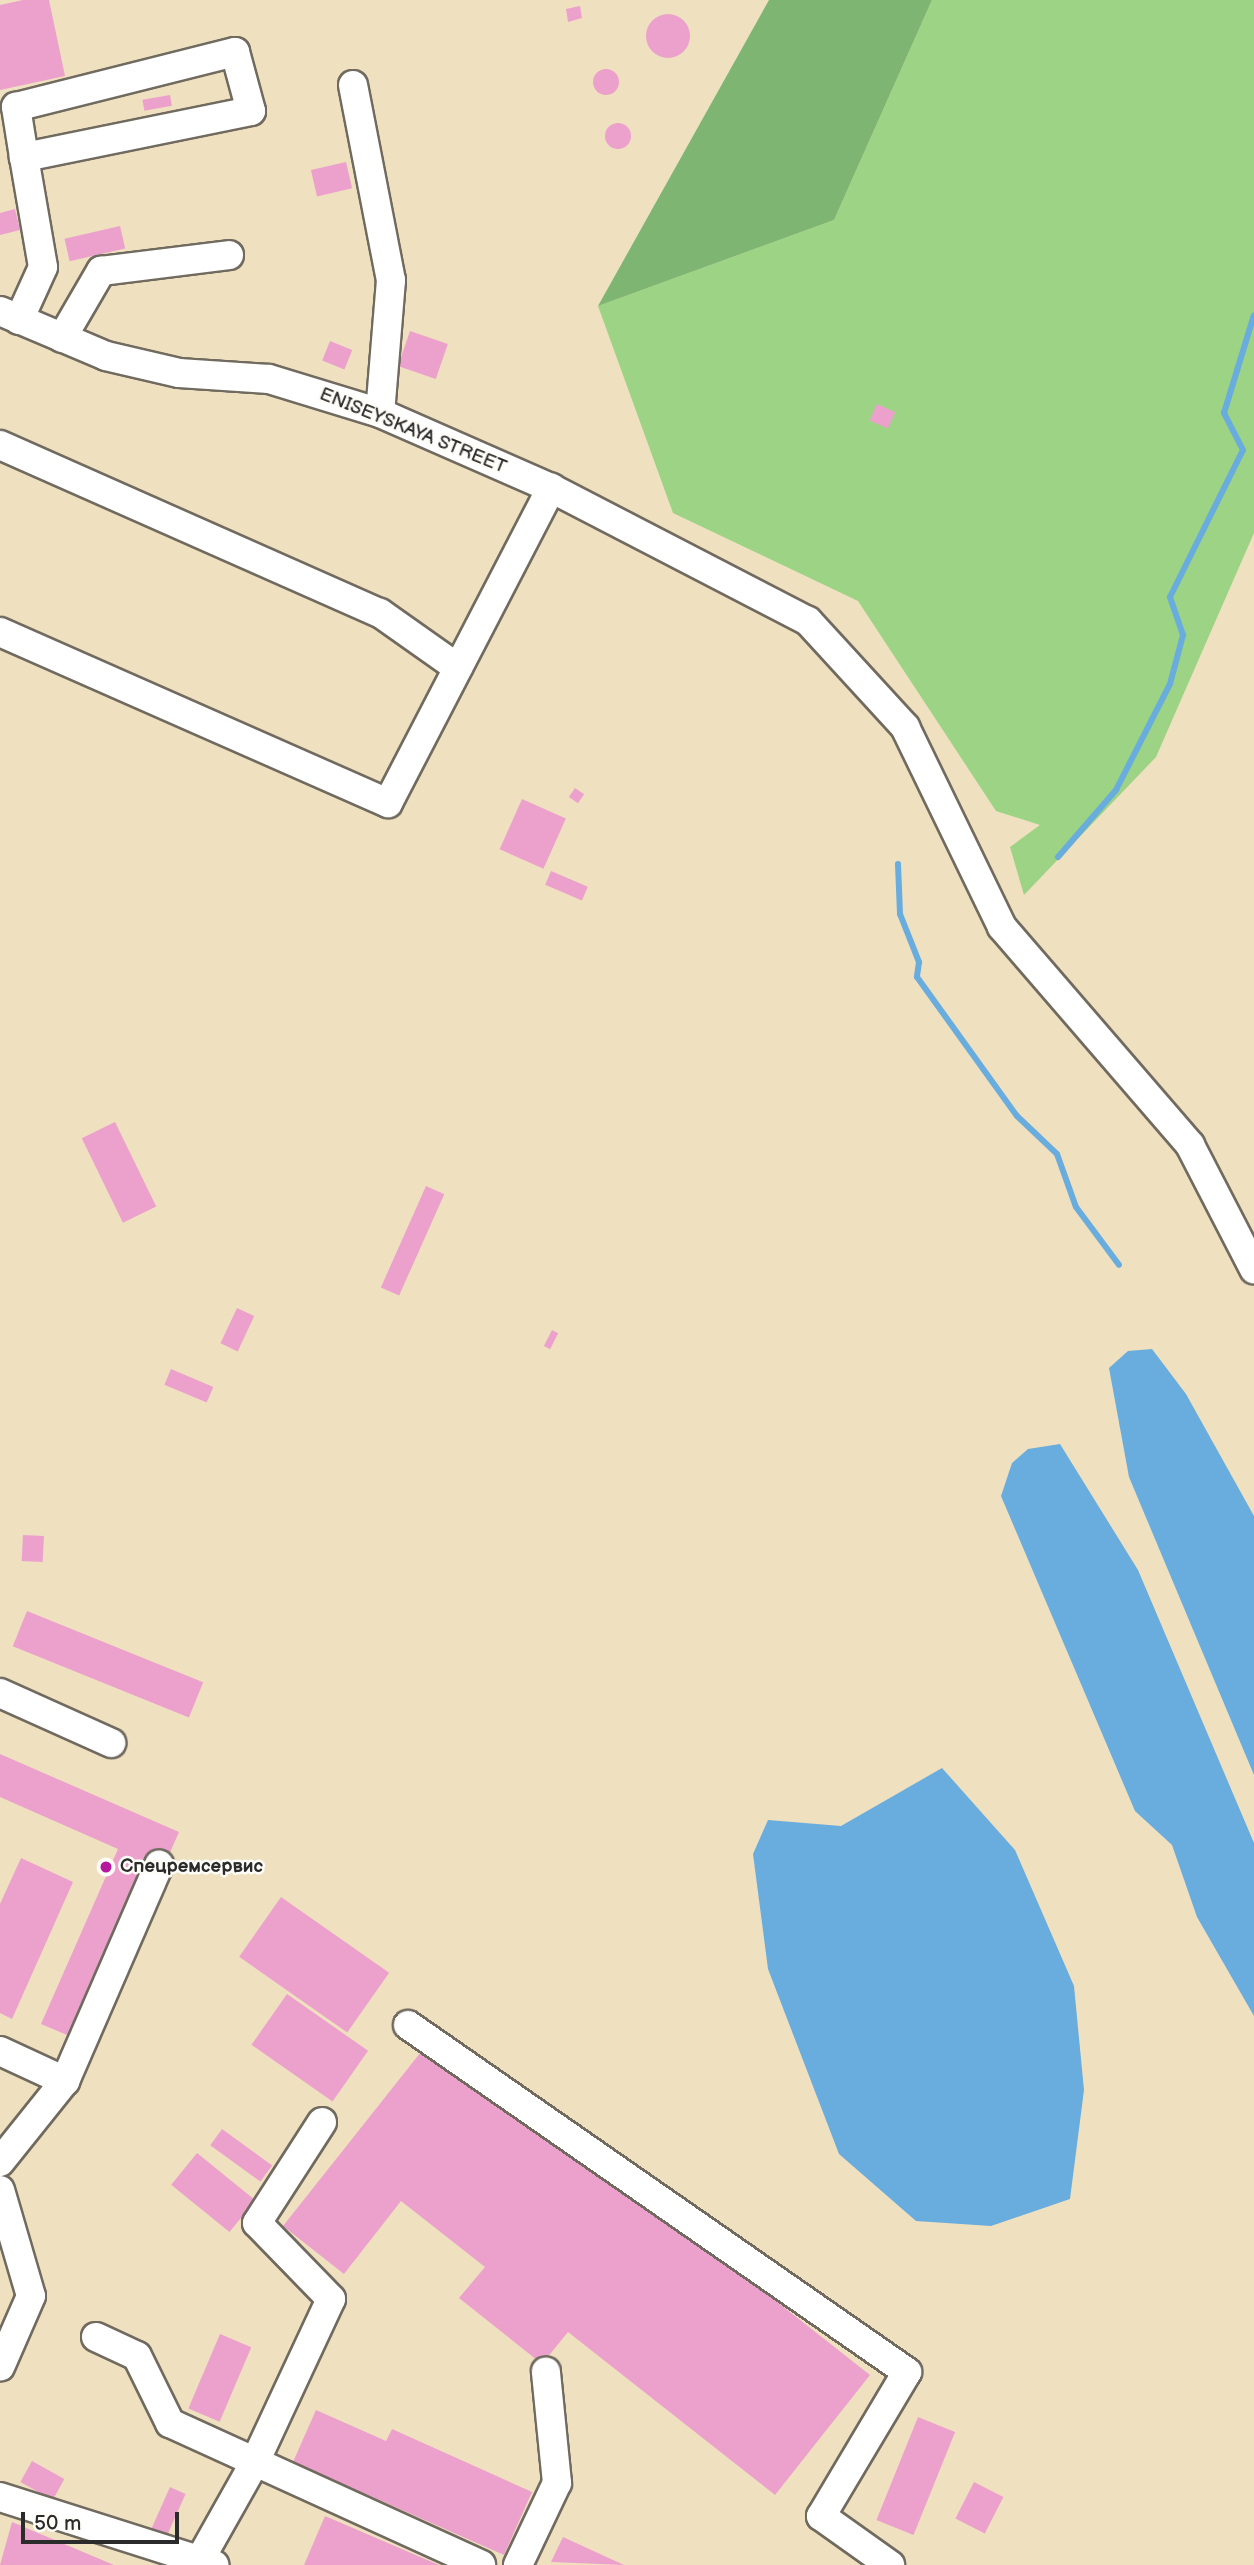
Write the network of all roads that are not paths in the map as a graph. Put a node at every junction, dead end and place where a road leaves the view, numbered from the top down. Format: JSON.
{"nodes":[{"id":1,"x":353,"y":85,"type":"dead end"},
{"id":2,"x":24,"y":157,"type":"junction"},
{"id":3,"x":229,"y":255,"type":"dead end"},
{"id":4,"x":9,"y":315,"type":"edge"},
{"id":5,"x":62,"y":338,"type":"junction"},
{"id":6,"x":380,"y":413,"type":"junction"},
{"id":7,"x":0,"y":445,"type":"edge"},
{"id":8,"x":551,"y":488,"type":"junction"},
{"id":9,"x":0,"y":632,"type":"edge"},
{"id":10,"x":458,"y":668,"type":"junction"},
{"id":11,"x":1254,"y":1269,"type":"edge"},
{"id":12,"x":0,"y":1693,"type":"edge"},
{"id":13,"x":111,"y":1743,"type":"dead end"},
{"id":14,"x":159,"y":1865,"type":"dead end"},
{"id":15,"x":408,"y":2025,"type":"dead end"},
{"id":16,"x":0,"y":2051,"type":"edge"},
{"id":17,"x":65,"y":2081,"type":"junction"},
{"id":18,"x":322,"y":2122,"type":"dead end"},
{"id":19,"x":0,"y":2162,"type":"edge"},
{"id":20,"x":0,"y":2190,"type":"edge"},
{"id":21,"x":96,"y":2337,"type":"dead end"},
{"id":22,"x":0,"y":2367,"type":"edge"},
{"id":23,"x":546,"y":2372,"type":"dead end"},
{"id":24,"x":254,"y":2464,"type":"junction"},
{"id":25,"x":0,"y":2497,"type":"edge"},
{"id":26,"x":204,"y":2563,"type":"edge"},
{"id":27,"x":481,"y":2565,"type":"edge"},
{"id":28,"x":518,"y":2565,"type":"edge"},
{"id":29,"x":890,"y":2565,"type":"edge"}],
"edges":[{"from":1,"to":6,"type":"street"},
{"from":2,"to":2,"type":"street"},
{"from":2,"to":4,"type":"street"},
{"from":3,"to":5,"type":"street"},
{"from":4,"to":5,"type":"street","name":"ENISEYSKAYA STREET"},
{"from":5,"to":6,"type":"street","name":"ENISEYSKAYA STREET"},
{"from":6,"to":8,"type":"street","name":"ENISEYSKAYA STREET"},
{"from":7,"to":10,"type":"street"},
{"from":8,"to":10,"type":"street"},
{"from":8,"to":11,"type":"street","name":"ENISEYSKAYA STREET"},
{"from":9,"to":10,"type":"street"},
{"from":12,"to":13,"type":"street"},
{"from":14,"to":17,"type":"street"},
{"from":15,"to":29,"type":"street"},
{"from":16,"to":17,"type":"street"},
{"from":17,"to":19,"type":"street"},
{"from":18,"to":24,"type":"street"},
{"from":20,"to":22,"type":"street"},
{"from":21,"to":24,"type":"street"},
{"from":23,"to":28,"type":"street"},
{"from":24,"to":26,"type":"street"},
{"from":24,"to":27,"type":"street"},
{"from":25,"to":26,"type":"street"}]}
